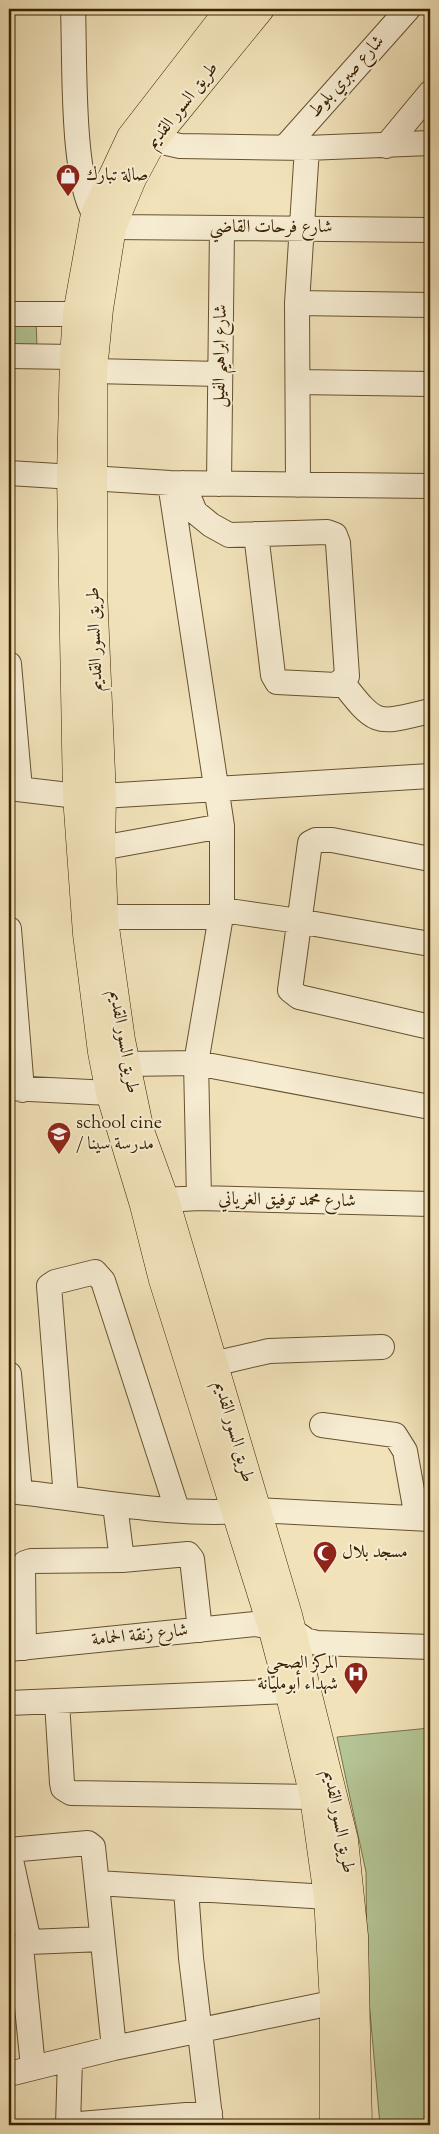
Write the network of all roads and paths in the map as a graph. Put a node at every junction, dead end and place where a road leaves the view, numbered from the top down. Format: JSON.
{"nodes":[{"id":1,"x":73,"y":9,"type":"edge"},
{"id":2,"x":230,"y":9,"type":"edge"},
{"id":3,"x":260,"y":9,"type":"edge"},
{"id":4,"x":408,"y":9,"type":"edge"},
{"id":5,"x":430,"y":93,"type":"edge"},
{"id":6,"x":153,"y":140,"type":"junction"},
{"id":7,"x":430,"y":143,"type":"edge"},
{"id":8,"x":386,"y":146,"type":"junction"},
{"id":9,"x":296,"y":147,"type":"junction"},
{"id":10,"x":103,"y":220,"type":"junction"},
{"id":11,"x":222,"y":228,"type":"junction"},
{"id":12,"x":300,"y":228,"type":"junction"},
{"id":13,"x":430,"y":230,"type":"edge"},
{"id":14,"x":297,"y":303,"type":"junction"},
{"id":15,"x":430,"y":305,"type":"edge"},
{"id":16,"x":9,"y":314,"type":"edge"},
{"id":17,"x":77,"y":314,"type":"junction"},
{"id":18,"x":9,"y":356,"type":"edge"},
{"id":19,"x":84,"y":364,"type":"junction"},
{"id":20,"x":220,"y":374,"type":"junction"},
{"id":21,"x":298,"y":382,"type":"junction"},
{"id":22,"x":430,"y":384,"type":"edge"},
{"id":23,"x":9,"y":473,"type":"edge"},
{"id":24,"x":82,"y":477,"type":"junction"},
{"id":25,"x":176,"y":483,"type":"junction"},
{"id":26,"x":219,"y":484,"type":"junction"},
{"id":27,"x":298,"y":485,"type":"junction"},
{"id":28,"x":430,"y":486,"type":"edge"},
{"id":29,"x":256,"y":534,"type":"junction"},
{"id":30,"x":9,"y":664,"type":"edge"},
{"id":31,"x":342,"y":682,"type":"junction"},
{"id":32,"x":430,"y":711,"type":"edge"},
{"id":33,"x":430,"y":776,"type":"edge"},
{"id":34,"x":14,"y":788,"type":"edge"},
{"id":35,"x":218,"y":789,"type":"junction"},
{"id":36,"x":90,"y":796,"type":"junction"},
{"id":37,"x":222,"y":826,"type":"junction"},
{"id":38,"x":100,"y":848,"type":"junction"},
{"id":39,"x":430,"y":859,"type":"edge"},
{"id":40,"x":222,"y":914,"type":"junction"},
{"id":41,"x":104,"y":917,"type":"junction"},
{"id":42,"x":298,"y":921,"type":"junction"},
{"id":43,"x":9,"y":930,"type":"edge"},
{"id":44,"x":430,"y":944,"type":"edge"},
{"id":45,"x":430,"y":1027,"type":"edge"},
{"id":46,"x":196,"y":1063,"type":"junction"},
{"id":47,"x":126,"y":1064,"type":"junction"},
{"id":48,"x":16,"y":1089,"type":"edge"},
{"id":49,"x":110,"y":1093,"type":"junction"},
{"id":50,"x":430,"y":1107,"type":"edge"},
{"id":51,"x":199,"y":1198,"type":"junction"},
{"id":52,"x":155,"y":1202,"type":"junction"},
{"id":53,"x":430,"y":1204,"type":"edge"},
{"id":54,"x":382,"y":1347,"type":"dead end"},
{"id":55,"x":213,"y":1364,"type":"junction"},
{"id":56,"x":9,"y":1374,"type":"edge"},
{"id":57,"x":11,"y":1410,"type":"edge"},
{"id":58,"x":322,"y":1425,"type":"dead end"},
{"id":59,"x":14,"y":1491,"type":"edge"},
{"id":60,"x":66,"y":1498,"type":"junction"},
{"id":61,"x":115,"y":1504,"type":"junction"},
{"id":62,"x":178,"y":1509,"type":"junction"},
{"id":63,"x":246,"y":1511,"type":"junction"},
{"id":64,"x":424,"y":1519,"type":"edge"},
{"id":65,"x":122,"y":1560,"type":"junction"},
{"id":66,"x":282,"y":1629,"type":"junction"},
{"id":67,"x":200,"y":1630,"type":"junction"},
{"id":68,"x":430,"y":1648,"type":"edge"},
{"id":69,"x":16,"y":1649,"type":"edge"},
{"id":70,"x":289,"y":1690,"type":"junction"},
{"id":71,"x":9,"y":1702,"type":"edge"},
{"id":72,"x":58,"y":1702,"type":"junction"},
{"id":73,"x":314,"y":1798,"type":"junction"},
{"id":74,"x":9,"y":1850,"type":"edge"},
{"id":75,"x":97,"y":1883,"type":"junction"},
{"id":76,"x":186,"y":1889,"type":"junction"},
{"id":77,"x":328,"y":1897,"type":"junction"},
{"id":78,"x":102,"y":1939,"type":"junction"},
{"id":79,"x":30,"y":1942,"type":"junction"},
{"id":80,"x":345,"y":2000,"type":"junction"},
{"id":81,"x":200,"y":2029,"type":"junction"},
{"id":82,"x":114,"y":2048,"type":"junction"},
{"id":83,"x":70,"y":2060,"type":"junction"},
{"id":84,"x":33,"y":2067,"type":"junction"},
{"id":85,"x":9,"y":2074,"type":"edge"},
{"id":86,"x":211,"y":2119,"type":"edge"},
{"id":87,"x":68,"y":2125,"type":"edge"},
{"id":88,"x":334,"y":2125,"type":"edge"},
{"id":89,"x":358,"y":2125,"type":"edge"}],
"edges":[{"from":1,"to":10,"type":"street"},
{"from":2,"to":10,"type":"main road","name":"طريق السور القديم"},
{"from":3,"to":6,"type":"main road","name":"طريق السور القديم"},
{"from":4,"to":9,"type":"street","name":"شارع صبري بلوط"},
{"from":5,"to":8,"type":"street"},
{"from":6,"to":9,"type":"street"},
{"from":6,"to":10,"type":"main road","name":"طريق السور القديم"},
{"from":7,"to":8,"type":"street"},
{"from":8,"to":9,"type":"street"},
{"from":9,"to":12,"type":"street"},
{"from":10,"to":11,"type":"street","name":"شارع فرحات القاضي"},
{"from":10,"to":17,"type":"main road","name":"طريق السور القديم"},
{"from":10,"to":19,"type":"main road","name":"طريق السور القديم"},
{"from":11,"to":12,"type":"street","name":"شارع فرحات القاضي"},
{"from":11,"to":20,"type":"street","name":"شارع ابراهيم الفيل"},
{"from":12,"to":13,"type":"street","name":"شارع فرحات القاضي"},
{"from":12,"to":14,"type":"street"},
{"from":14,"to":15,"type":"street"},
{"from":14,"to":21,"type":"street"},
{"from":16,"to":17,"type":"street"},
{"from":17,"to":19,"type":"main road","name":"طريق السور القديم"},
{"from":18,"to":19,"type":"street"},
{"from":19,"to":20,"type":"street"},
{"from":19,"to":24,"type":"main road","name":"طريق السور القديم"},
{"from":20,"to":26,"type":"street","name":"شارع ابراهيم الفيل"},
{"from":21,"to":22,"type":"street"},
{"from":21,"to":27,"type":"street"},
{"from":23,"to":24,"type":"street"},
{"from":24,"to":25,"type":"street"},
{"from":24,"to":36,"type":"main road","name":"طريق السور القديم"},
{"from":25,"to":26,"type":"street"},
{"from":25,"to":29,"type":"street"},
{"from":25,"to":35,"type":"street"},
{"from":26,"to":27,"type":"street"},
{"from":27,"to":28,"type":"street"},
{"from":29,"to":31,"type":"street"},
{"from":29,"to":31,"type":"street"},
{"from":30,"to":34,"type":"street"},
{"from":31,"to":32,"type":"street"},
{"from":33,"to":35,"type":"street"},
{"from":34,"to":36,"type":"street"},
{"from":35,"to":36,"type":"street"},
{"from":35,"to":37,"type":"street"},
{"from":36,"to":38,"type":"main road","name":"طريق السور القديم"},
{"from":36,"to":49,"type":"main road","name":"طريق السور القديم"},
{"from":37,"to":38,"type":"street"},
{"from":37,"to":40,"type":"street"},
{"from":38,"to":41,"type":"main road","name":"طريق السور القديم"},
{"from":39,"to":42,"type":"street"},
{"from":40,"to":41,"type":"street"},
{"from":40,"to":42,"type":"street"},
{"from":40,"to":46,"type":"street"},
{"from":41,"to":47,"type":"main road","name":"طريق السور القديم"},
{"from":42,"to":44,"type":"street"},
{"from":42,"to":45,"type":"street"},
{"from":43,"to":48,"type":"street"},
{"from":46,"to":47,"type":"street"},
{"from":46,"to":50,"type":"street"},
{"from":46,"to":51,"type":"street"},
{"from":47,"to":52,"type":"main road","name":"طريق السور القديم"},
{"from":48,"to":49,"type":"street"},
{"from":49,"to":52,"type":"main road","name":"طريق السور القديم"},
{"from":51,"to":52,"type":"street","name":"شارع محمد توفيق الغرياني"},
{"from":51,"to":53,"type":"street","name":"شارع محمد توفيق الغرياني"},
{"from":52,"to":55,"type":"main road","name":"طريق السور القديم"},
{"from":52,"to":63,"type":"main road","name":"طريق السور القديم"},
{"from":54,"to":55,"type":"street"},
{"from":55,"to":63,"type":"main road","name":"طريق السور القديم"},
{"from":56,"to":57,"type":"street"},
{"from":57,"to":59,"type":"street"},
{"from":58,"to":64,"type":"street"},
{"from":59,"to":60,"type":"street"},
{"from":60,"to":61,"type":"street"},
{"from":60,"to":62,"type":"street"},
{"from":61,"to":62,"type":"street"},
{"from":61,"to":65,"type":"street"},
{"from":62,"to":63,"type":"street"},
{"from":63,"to":64,"type":"street"},
{"from":63,"to":66,"type":"main road","name":"طريق السور القديم"},
{"from":65,"to":67,"type":"street"},
{"from":65,"to":69,"type":"street"},
{"from":66,"to":67,"type":"street","name":"شارع زنقة الحمامة"},
{"from":66,"to":68,"type":"street"},
{"from":66,"to":70,"type":"main road","name":"طريق السور القديم"},
{"from":66,"to":80,"type":"main road","name":"طريق السور القديم"},
{"from":67,"to":69,"type":"street","name":"شارع زنقة الحمامة"},
{"from":70,"to":72,"type":"street"},
{"from":70,"to":73,"type":"main road","name":"طريق السور القديم"},
{"from":71,"to":72,"type":"street"},
{"from":72,"to":73,"type":"street"},
{"from":73,"to":77,"type":"main road","name":"طريق السور القديم"},
{"from":74,"to":75,"type":"street"},
{"from":74,"to":79,"type":"street"},
{"from":75,"to":76,"type":"street"},
{"from":75,"to":78,"type":"street"},
{"from":76,"to":77,"type":"street"},
{"from":76,"to":81,"type":"street"},
{"from":77,"to":80,"type":"main road","name":"طريق السور القديم"},
{"from":78,"to":79,"type":"street"},
{"from":78,"to":82,"type":"street"},
{"from":79,"to":84,"type":"street"},
{"from":80,"to":81,"type":"street"},
{"from":80,"to":88,"type":"main road","name":"طريق السور القديم"},
{"from":80,"to":89,"type":"main road","name":"طريق السور القديم"},
{"from":81,"to":82,"type":"street"},
{"from":81,"to":86,"type":"street"},
{"from":82,"to":83,"type":"street"},
{"from":83,"to":84,"type":"street"},
{"from":83,"to":87,"type":"street"},
{"from":84,"to":85,"type":"street"},
{"from":86,"to":87,"type":"street"}]}
